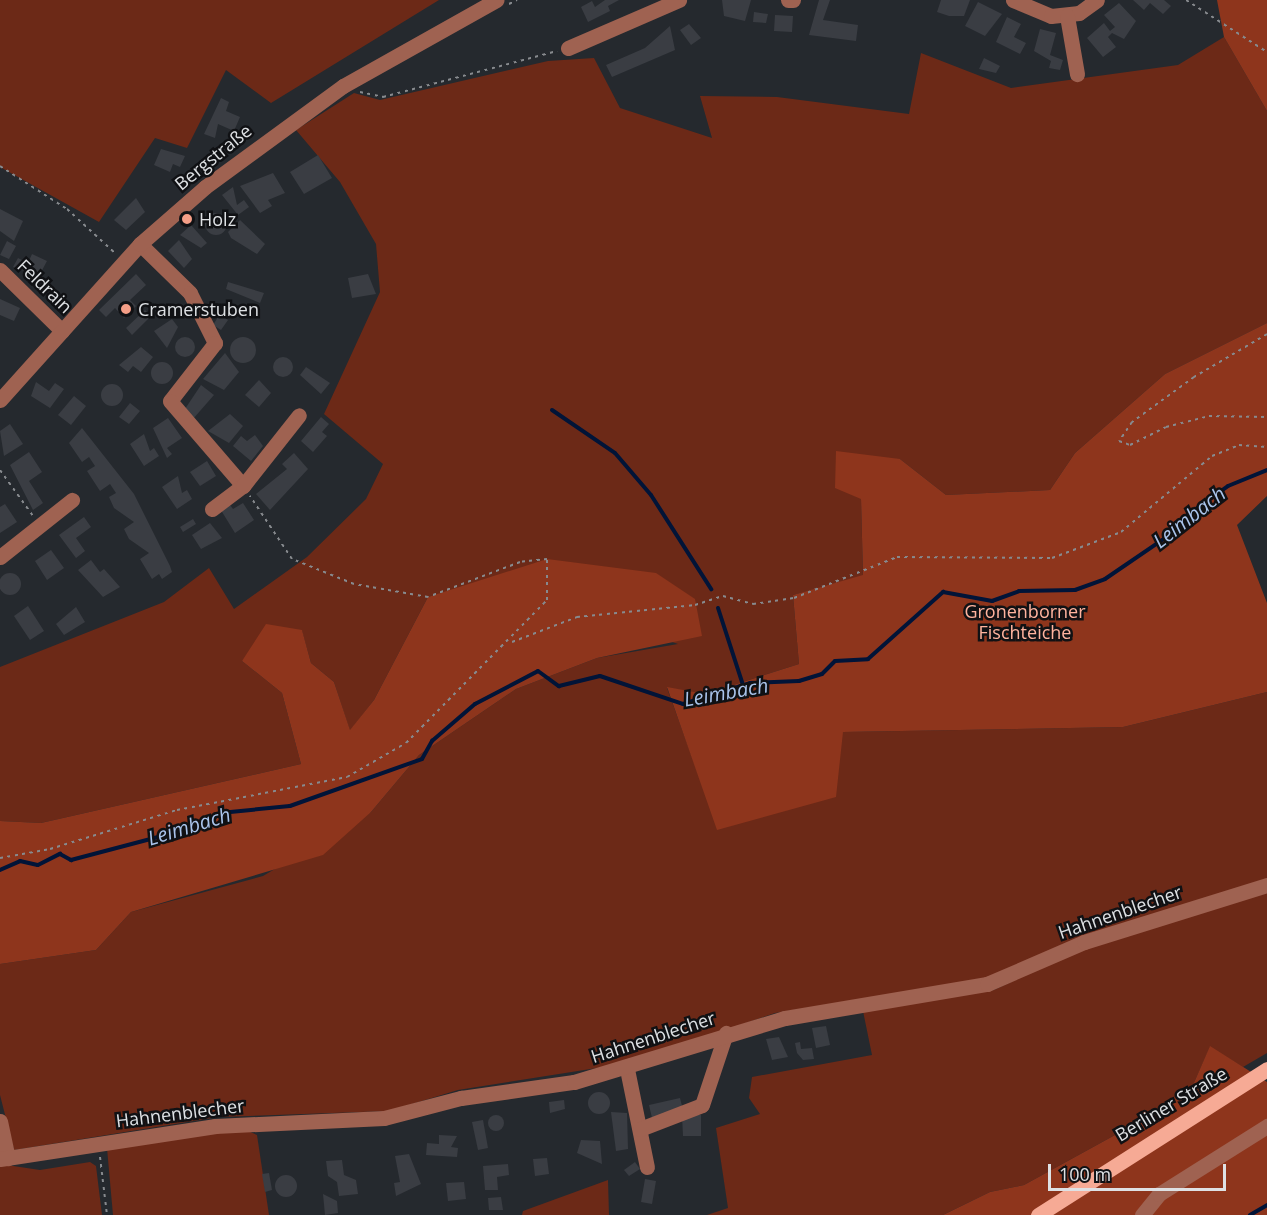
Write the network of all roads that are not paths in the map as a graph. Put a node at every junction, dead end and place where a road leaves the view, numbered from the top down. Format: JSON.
{"nodes":[{"id":1,"x":496,"y":0,"type":"edge"},
{"id":2,"x":679,"y":0,"type":"edge"},
{"id":3,"x":788,"y":0,"type":"edge"},
{"id":4,"x":793,"y":0,"type":"edge"},
{"id":5,"x":1013,"y":0,"type":"edge"},
{"id":6,"x":1097,"y":0,"type":"edge"},
{"id":7,"x":1067,"y":16,"type":"junction"},
{"id":8,"x":568,"y":48,"type":"road end"},
{"id":9,"x":1077,"y":74,"type":"dead end"},
{"id":10,"x":140,"y":244,"type":"junction"},
{"id":11,"x":0,"y":270,"type":"edge"},
{"id":12,"x":62,"y":331,"type":"junction"},
{"id":13,"x":0,"y":400,"type":"edge"},
{"id":14,"x":299,"y":415,"type":"dead end"},
{"id":15,"x":243,"y":486,"type":"junction"},
{"id":16,"x":72,"y":500,"type":"dead end"},
{"id":17,"x":212,"y":509,"type":"dead end"},
{"id":18,"x":0,"y":557,"type":"edge"},
{"id":19,"x":1267,"y":885,"type":"edge"},
{"id":20,"x":726,"y":1033,"type":"junction"},
{"id":21,"x":1267,"y":1069,"type":"edge"},
{"id":22,"x":627,"y":1070,"type":"junction"},
{"id":23,"x":0,"y":1120,"type":"edge"},
{"id":24,"x":1267,"y":1126,"type":"edge"},
{"id":25,"x":640,"y":1129,"type":"junction"},
{"id":26,"x":4,"y":1158,"type":"edge"},
{"id":27,"x":647,"y":1167,"type":"dead end"},
{"id":28,"x":1038,"y":1215,"type":"edge"},
{"id":29,"x":1142,"y":1215,"type":"edge"}],
"edges":[{"from":1,"to":10,"type":"street","name":"Bergstraße"},
{"from":2,"to":8,"type":"street"},
{"from":3,"to":4,"type":"street"},
{"from":5,"to":7,"type":"street"},
{"from":6,"to":7,"type":"street"},
{"from":7,"to":9,"type":"street"},
{"from":10,"to":12,"type":"street","name":"Bergstraße"},
{"from":10,"to":15,"type":"street"},
{"from":11,"to":12,"type":"street","name":"Feldrain"},
{"from":12,"to":13,"type":"street","name":"Bergstraße"},
{"from":14,"to":15,"type":"street"},
{"from":15,"to":17,"type":"street"},
{"from":16,"to":18,"type":"street"},
{"from":19,"to":20,"type":"street","name":"Hahnenblecher"},
{"from":20,"to":22,"type":"street","name":"Hahnenblecher"},
{"from":20,"to":25,"type":"street"},
{"from":21,"to":28,"type":"main road","name":"Berliner Straße"},
{"from":22,"to":25,"type":"street"},
{"from":22,"to":26,"type":"street","name":"Hahnenblecher"},
{"from":23,"to":26,"type":"street"},
{"from":24,"to":29,"type":"street"},
{"from":25,"to":27,"type":"street"}]}
